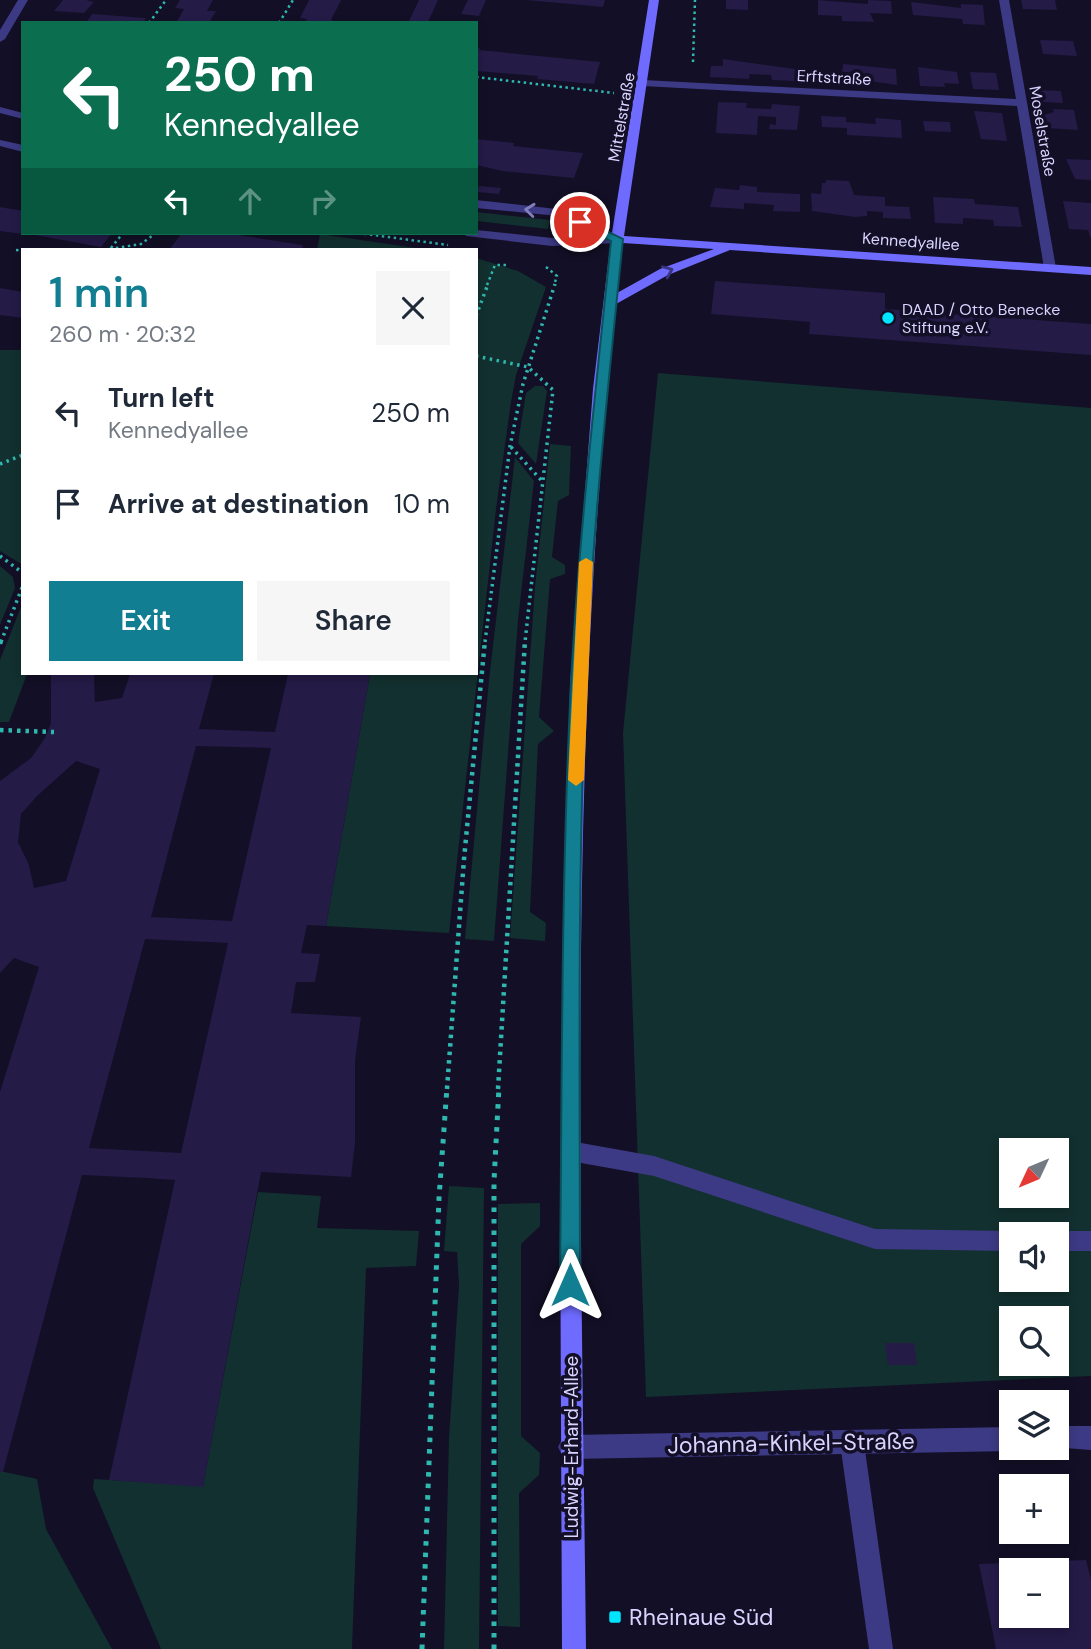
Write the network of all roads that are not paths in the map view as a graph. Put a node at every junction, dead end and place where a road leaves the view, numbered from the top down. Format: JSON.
{"nodes":[{"id":1,"x":23,"y":0,"type":"edge"},
{"id":2,"x":654,"y":0,"type":"edge"},
{"id":3,"x":1004,"y":0,"type":"edge"},
{"id":4,"x":21,"y":32,"type":"edge"},
{"id":5,"x":3,"y":35,"type":"edge"},
{"id":6,"x":643,"y":83,"type":"junction"},
{"id":7,"x":1023,"y":103,"type":"junction"},
{"id":8,"x":0,"y":110,"type":"edge"},
{"id":9,"x":21,"y":115,"type":"edge"},
{"id":10,"x":1,"y":144,"type":"edge"},
{"id":11,"x":21,"y":149,"type":"edge"},
{"id":12,"x":478,"y":204,"type":"edge"},
{"id":13,"x":478,"y":234,"type":"edge"},
{"id":14,"x":617,"y":239,"type":"junction"},
{"id":15,"x":729,"y":248,"type":"junction"},
{"id":16,"x":1050,"y":268,"type":"junction"},
{"id":17,"x":1091,"y":271,"type":"edge"},
{"id":18,"x":610,"y":302,"type":"junction"},
{"id":19,"x":570,"y":1151,"type":"junction"},
{"id":20,"x":999,"y":1241,"type":"edge"},
{"id":21,"x":1069,"y":1241,"type":"edge"},
{"id":22,"x":1091,"y":1241,"type":"edge"},
{"id":23,"x":1069,"y":1438,"type":"edge"},
{"id":24,"x":1091,"y":1438,"type":"edge"},
{"id":25,"x":999,"y":1439,"type":"edge"},
{"id":26,"x":852,"y":1443,"type":"junction"},
{"id":27,"x":570,"y":1447,"type":"junction"},
{"id":28,"x":574,"y":1649,"type":"edge"},
{"id":29,"x":881,"y":1649,"type":"edge"}],
"edges":[{"from":1,"to":5,"type":"street"},
{"from":2,"to":6,"type":"main road","name":"Mittelstraße"},
{"from":3,"to":7,"type":"street","name":"Moselstraße"},
{"from":4,"to":5,"type":"street"},
{"from":6,"to":7,"type":"street","name":"Erftstraße"},
{"from":6,"to":14,"type":"main road","name":"Mittelstraße"},
{"from":7,"to":16,"type":"street","name":"Moselstraße"},
{"from":8,"to":9,"type":"street"},
{"from":10,"to":11,"type":"street"},
{"from":14,"to":12,"type":"street","name":"Kennedyallee","one_way":true},
{"from":13,"to":14,"type":"street","name":"Kennedyallee"},
{"from":14,"to":15,"type":"main road","name":"Kennedyallee"},
{"from":14,"to":18,"type":"main road","name":"Ludwig-Erhard-Allee"},
{"from":15,"to":16,"type":"main road","name":"Kennedyallee"},
{"from":18,"to":15,"type":"main road","name":"Kennedyallee","one_way":true},
{"from":16,"to":17,"type":"main road","name":"Kennedyallee"},
{"from":18,"to":19,"type":"main road","name":"Ludwig-Erhard-Allee"},
{"from":19,"to":20,"type":"street"},
{"from":19,"to":27,"type":"main road","name":"Ludwig-Erhard-Allee"},
{"from":21,"to":22,"type":"street"},
{"from":23,"to":24,"type":"street"},
{"from":25,"to":26,"type":"street","name":"Johanna-Kinkel-Straße"},
{"from":26,"to":27,"type":"street","name":"Johanna-Kinkel-Straße"},
{"from":26,"to":29,"type":"street"},
{"from":27,"to":28,"type":"main road","name":"Ludwig-Erhard-Allee"}]}
